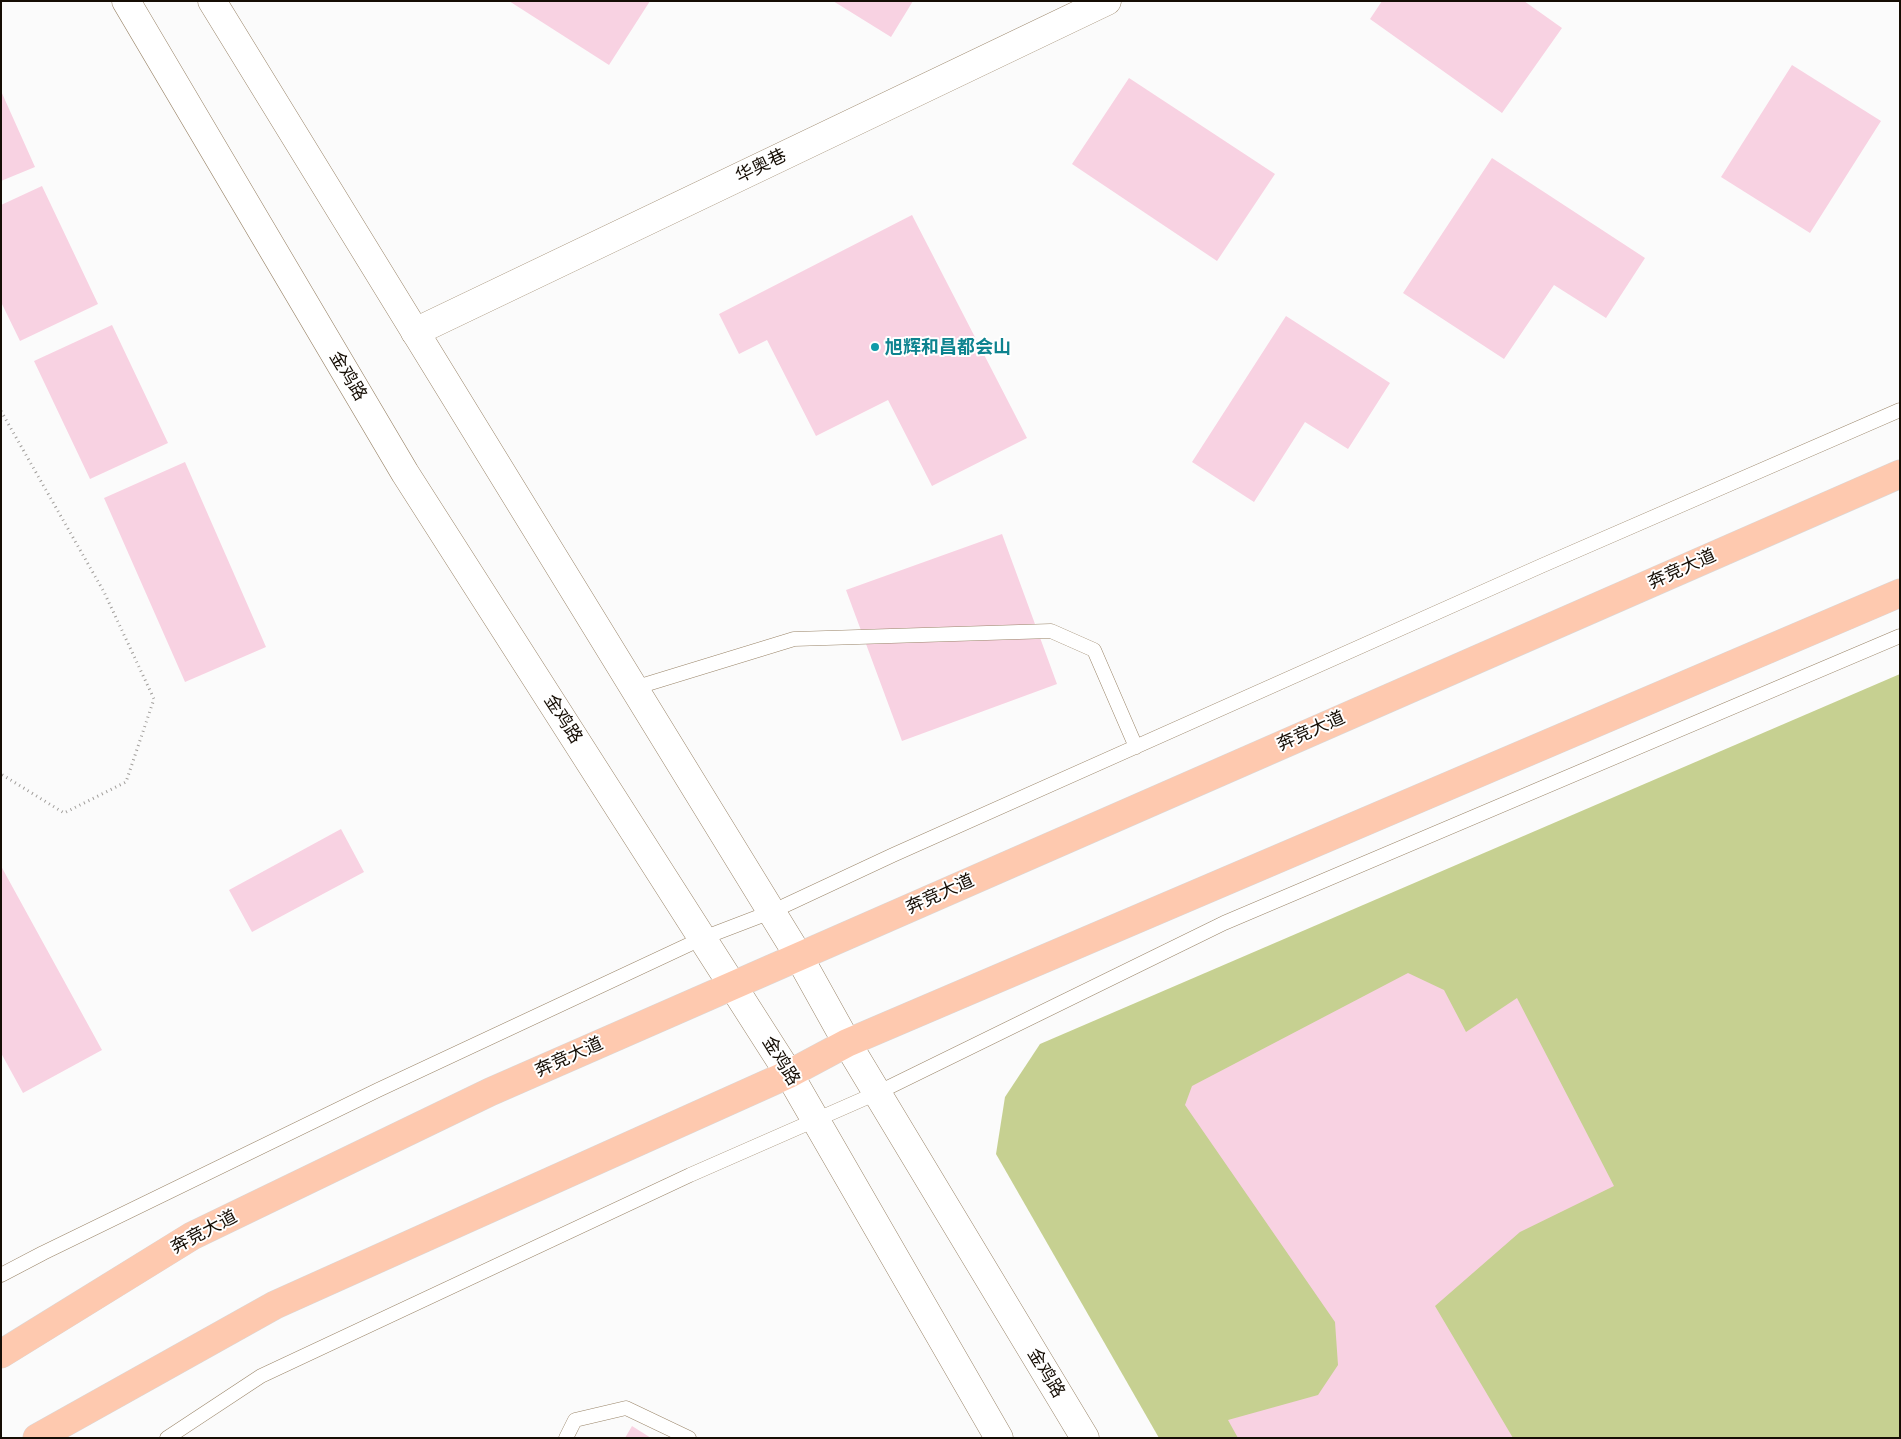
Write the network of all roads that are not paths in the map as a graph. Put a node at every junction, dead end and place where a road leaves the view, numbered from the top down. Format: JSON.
{"nodes":[{"id":1,"x":126,"y":1,"type":"edge"},
{"id":2,"x":212,"y":1,"type":"edge"},
{"id":3,"x":1107,"y":1,"type":"edge"},
{"id":4,"x":415,"y":332,"type":"junction"},
{"id":5,"x":1900,"y":410,"type":"edge"},
{"id":6,"x":1900,"y":474,"type":"edge"},
{"id":7,"x":1900,"y":593,"type":"edge"},
{"id":8,"x":1900,"y":636,"type":"edge"},
{"id":9,"x":634,"y":688,"type":"junction"},
{"id":10,"x":1136,"y":747,"type":"junction"},
{"id":11,"x":771,"y":912,"type":"junction"},
{"id":12,"x":703,"y":938,"type":"junction"},
{"id":13,"x":798,"y":956,"type":"junction"},
{"id":14,"x":733,"y":984,"type":"junction"},
{"id":15,"x":847,"y":1043,"type":"junction"},
{"id":16,"x":789,"y":1074,"type":"junction"},
{"id":17,"x":877,"y":1093,"type":"junction"},
{"id":18,"x":815,"y":1118,"type":"junction"},
{"id":19,"x":1,"y":1275,"type":"edge"},
{"id":20,"x":1,"y":1354,"type":"edge"},
{"id":21,"x":37,"y":1438,"type":"edge"},
{"id":22,"x":167,"y":1438,"type":"edge"},
{"id":23,"x":566,"y":1438,"type":"edge"},
{"id":24,"x":689,"y":1438,"type":"edge"},
{"id":25,"x":999,"y":1438,"type":"edge"},
{"id":26,"x":1084,"y":1438,"type":"edge"}],
"edges":[{"from":1,"to":12,"type":"main road","name":"金鸡路"},
{"from":2,"to":4,"type":"main road","name":"金鸡路"},
{"from":3,"to":4,"type":"main road","name":"华奥巷"},
{"from":4,"to":9,"type":"main road","name":"金鸡路"},
{"from":5,"to":10,"type":"lane"},
{"from":6,"to":13,"type":"main road","name":"奔竞大道"},
{"from":7,"to":15,"type":"main road"},
{"from":8,"to":17,"type":"lane"},
{"from":9,"to":10,"type":"lane"},
{"from":9,"to":11,"type":"main road","name":"金鸡路"},
{"from":10,"to":11,"type":"lane"},
{"from":11,"to":12,"type":"lane"},
{"from":11,"to":13,"type":"main road","name":"金鸡路"},
{"from":12,"to":14,"type":"main road","name":"金鸡路"},
{"from":12,"to":19,"type":"lane"},
{"from":13,"to":14,"type":"main road","name":"奔竞大道"},
{"from":13,"to":15,"type":"main road","name":"金鸡路"},
{"from":14,"to":16,"type":"main road","name":"金鸡路"},
{"from":14,"to":20,"type":"main road","name":"奔竞大道"},
{"from":15,"to":16,"type":"main road"},
{"from":15,"to":17,"type":"main road","name":"金鸡路"},
{"from":16,"to":18,"type":"main road","name":"金鸡路"},
{"from":16,"to":21,"type":"main road"},
{"from":17,"to":18,"type":"lane"},
{"from":17,"to":26,"type":"main road","name":"金鸡路"},
{"from":18,"to":22,"type":"lane"},
{"from":18,"to":25,"type":"main road","name":"金鸡路"},
{"from":23,"to":24,"type":"lane"}]}
